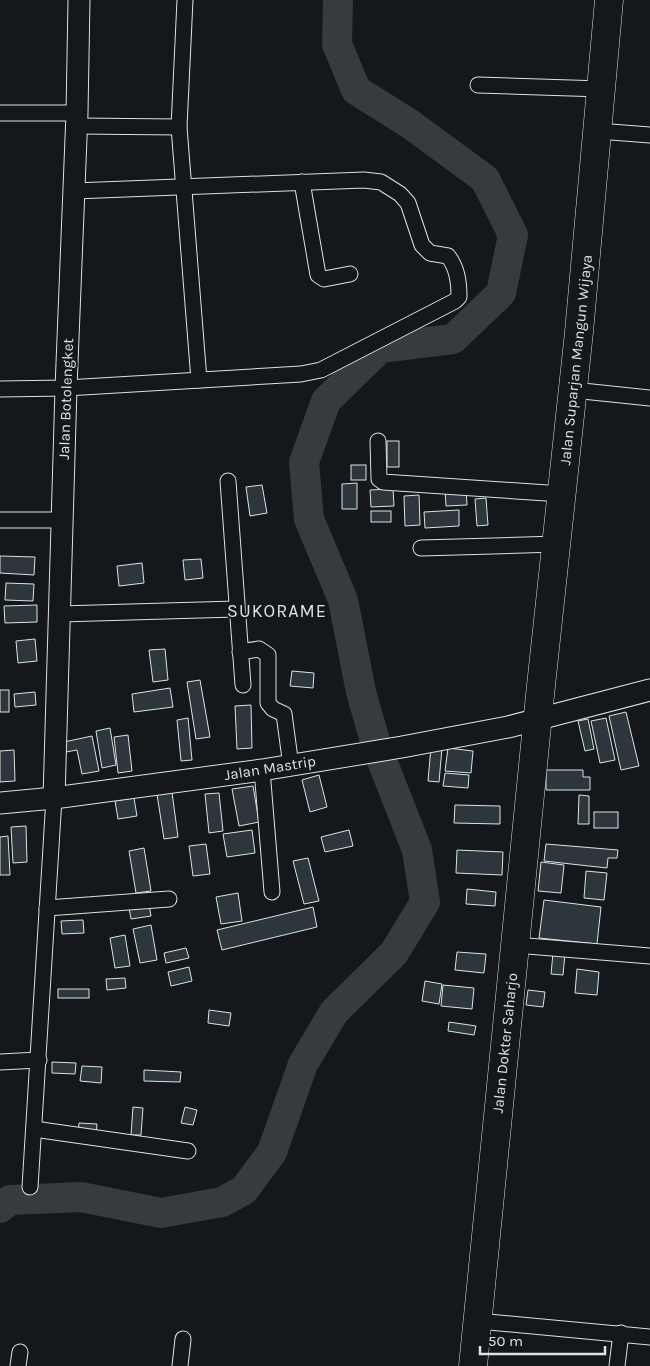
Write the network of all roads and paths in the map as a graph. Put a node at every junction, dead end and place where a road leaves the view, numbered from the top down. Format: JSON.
{"nodes":[{"id":1,"x":79,"y":0,"type":"edge"},
{"id":2,"x":185,"y":0,"type":"edge"},
{"id":3,"x":609,"y":0,"type":"edge"},
{"id":4,"x":478,"y":85,"type":"dead end"},
{"id":5,"x":602,"y":90,"type":"junction"},
{"id":6,"x":0,"y":113,"type":"edge"},
{"id":7,"x":77,"y":120,"type":"junction"},
{"id":8,"x":179,"y":127,"type":"junction"},
{"id":9,"x":598,"y":131,"type":"junction"},
{"id":10,"x":650,"y":135,"type":"edge"},
{"id":11,"x":302,"y":182,"type":"junction"},
{"id":12,"x":182,"y":187,"type":"junction"},
{"id":13,"x":74,"y":191,"type":"junction"},
{"id":14,"x":350,"y":274,"type":"dead end"},
{"id":15,"x":199,"y":380,"type":"junction"},
{"id":16,"x":66,"y":388,"type":"junction"},
{"id":17,"x":0,"y":389,"type":"edge"},
{"id":18,"x":573,"y":390,"type":"junction"},
{"id":19,"x":650,"y":398,"type":"edge"},
{"id":20,"x":378,"y":441,"type":"dead end"},
{"id":21,"x":228,"y":481,"type":"dead end"},
{"id":22,"x":562,"y":494,"type":"junction"},
{"id":23,"x":0,"y":520,"type":"edge"},
{"id":24,"x":62,"y":520,"type":"junction"},
{"id":25,"x":557,"y":544,"type":"junction"},
{"id":26,"x":421,"y":548,"type":"dead end"},
{"id":27,"x":236,"y":608,"type":"junction"},
{"id":28,"x":60,"y":614,"type":"junction"},
{"id":29,"x":240,"y":652,"type":"junction"},
{"id":30,"x":243,"y":685,"type":"dead end"},
{"id":31,"x":650,"y":690,"type":"edge"},
{"id":32,"x":538,"y":720,"type":"junction"},
{"id":33,"x":290,"y":766,"type":"junction"},
{"id":34,"x":262,"y":770,"type":"junction"},
{"id":35,"x":54,"y":798,"type":"junction"},
{"id":36,"x":0,"y":803,"type":"edge"},
{"id":37,"x":272,"y":892,"type":"dead end"},
{"id":38,"x":168,"y":899,"type":"dead end"},
{"id":39,"x":47,"y":908,"type":"junction"},
{"id":40,"x":515,"y":945,"type":"junction"},
{"id":41,"x":650,"y":956,"type":"edge"},
{"id":42,"x":39,"y":1060,"type":"junction"},
{"id":43,"x":0,"y":1062,"type":"edge"},
{"id":44,"x":34,"y":1129,"type":"junction"},
{"id":45,"x":188,"y":1151,"type":"dead end"},
{"id":46,"x":30,"y":1188,"type":"dead end"},
{"id":47,"x":478,"y":1322,"type":"junction"},
{"id":48,"x":621,"y":1334,"type":"junction"},
{"id":49,"x":650,"y":1337,"type":"edge"},
{"id":50,"x":183,"y":1339,"type":"dead end"},
{"id":51,"x":180,"y":1366,"type":"edge"},
{"id":52,"x":473,"y":1366,"type":"edge"},
{"id":53,"x":617,"y":1366,"type":"edge"}],
"edges":[{"from":1,"to":7,"type":"street","name":"Jalan Botolengket"},
{"from":2,"to":8,"type":"street"},
{"from":3,"to":5,"type":"highway","name":"Jalan Suparjan Mangun Wijaya"},
{"from":4,"to":5,"type":"street"},
{"from":5,"to":9,"type":"highway","name":"Jalan Suparjan Mangun Wijaya"},
{"from":6,"to":7,"type":"street"},
{"from":7,"to":8,"type":"street"},
{"from":7,"to":13,"type":"street","name":"Jalan Botolengket"},
{"from":8,"to":12,"type":"street"},
{"from":9,"to":10,"type":"street"},
{"from":9,"to":18,"type":"highway","name":"Jalan Suparjan Mangun Wijaya"},
{"from":11,"to":12,"type":"street"},
{"from":11,"to":14,"type":"street"},
{"from":11,"to":15,"type":"street"},
{"from":12,"to":13,"type":"street"},
{"from":12,"to":15,"type":"street"},
{"from":13,"to":16,"type":"street","name":"Jalan Botolengket"},
{"from":15,"to":16,"type":"street"},
{"from":16,"to":17,"type":"street"},
{"from":16,"to":24,"type":"street","name":"Jalan Botolengket"},
{"from":18,"to":19,"type":"street"},
{"from":18,"to":22,"type":"highway","name":"Jalan Suparjan Mangun Wijaya"},
{"from":20,"to":22,"type":"street"},
{"from":21,"to":27,"type":"street"},
{"from":22,"to":25,"type":"highway","name":"Jalan Suparjan Mangun Wijaya"},
{"from":23,"to":24,"type":"street"},
{"from":24,"to":28,"type":"street","name":"Jalan Botolengket"},
{"from":25,"to":26,"type":"street"},
{"from":25,"to":32,"type":"highway","name":"Jalan Suparjan Mangun Wijaya"},
{"from":27,"to":28,"type":"street"},
{"from":27,"to":29,"type":"street"},
{"from":28,"to":35,"type":"street","name":"Jalan Botolengket"},
{"from":29,"to":30,"type":"street"},
{"from":29,"to":33,"type":"street"},
{"from":31,"to":32,"type":"street","name":"Jalan Mastrip"},
{"from":32,"to":33,"type":"street","name":"Jalan Mastrip"},
{"from":32,"to":40,"type":"highway","name":"Jalan Dokter Saharjo"},
{"from":33,"to":34,"type":"street","name":"Jalan Mastrip"},
{"from":34,"to":35,"type":"street","name":"Jalan Mastrip"},
{"from":34,"to":37,"type":"street"},
{"from":35,"to":36,"type":"street","name":"Jalan Mastrip"},
{"from":35,"to":39,"type":"street"},
{"from":38,"to":39,"type":"street"},
{"from":39,"to":42,"type":"street"},
{"from":40,"to":41,"type":"street"},
{"from":40,"to":47,"type":"highway","name":"Jalan Dokter Saharjo"},
{"from":42,"to":43,"type":"street"},
{"from":42,"to":44,"type":"street"},
{"from":44,"to":45,"type":"street"},
{"from":44,"to":46,"type":"street"},
{"from":47,"to":48,"type":"street"},
{"from":47,"to":52,"type":"highway","name":"Jalan Dokter Saharjo"},
{"from":48,"to":49,"type":"street"},
{"from":48,"to":53,"type":"street"},
{"from":50,"to":51,"type":"street"}]}
